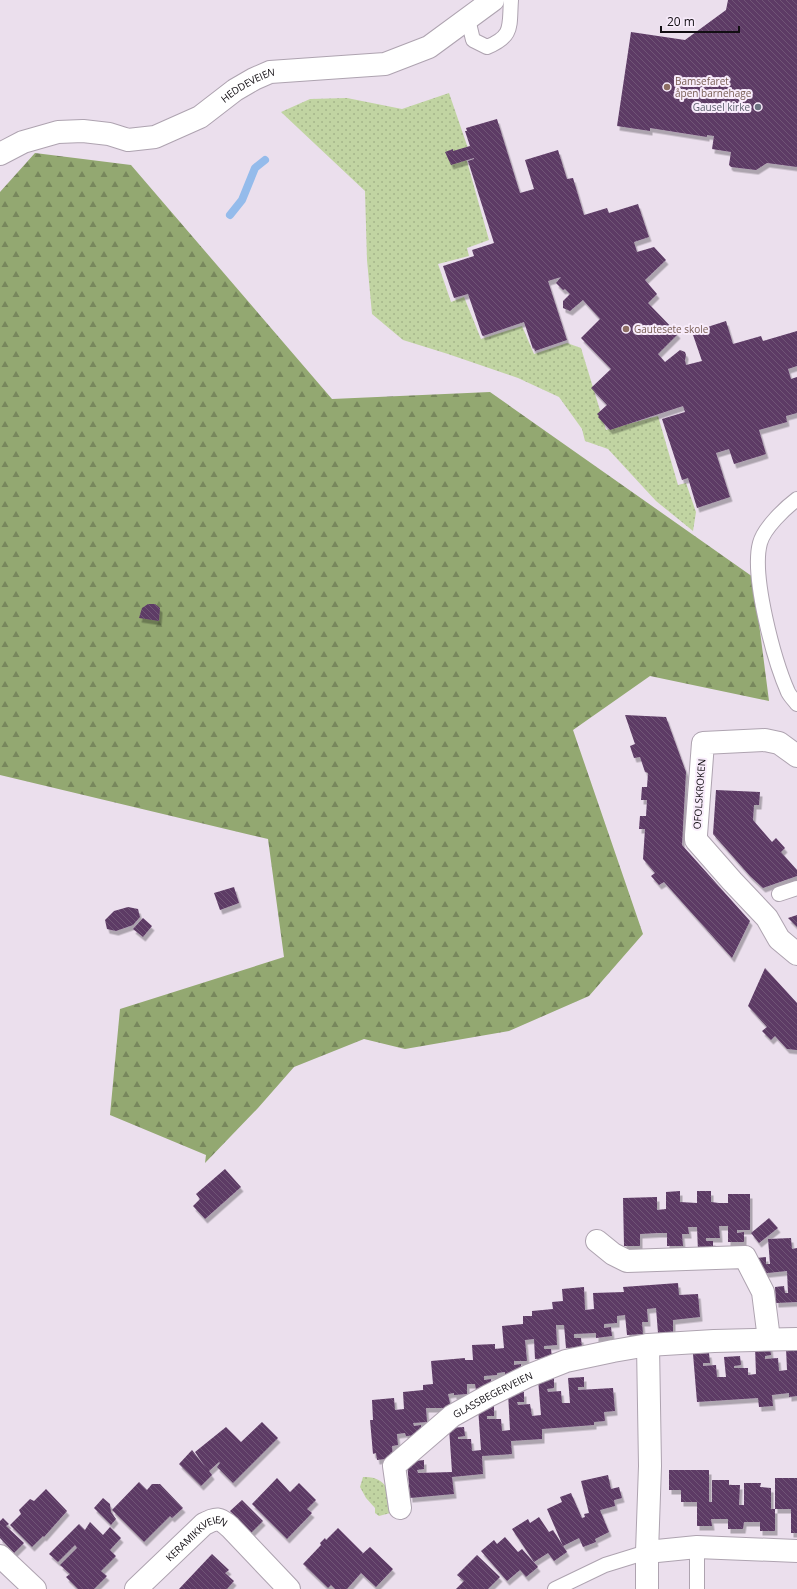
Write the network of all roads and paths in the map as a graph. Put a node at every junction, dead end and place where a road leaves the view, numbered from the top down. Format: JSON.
{"nodes":[{"id":1,"x":493,"y":0,"type":"edge"},
{"id":2,"x":510,"y":0,"type":"edge"},
{"id":3,"x":468,"y":19,"type":"junction"},
{"id":4,"x":0,"y":154,"type":"edge"},
{"id":5,"x":797,"y":499,"type":"edge"},
{"id":6,"x":797,"y":704,"type":"edge"},
{"id":7,"x":797,"y":756,"type":"edge"},
{"id":8,"x":797,"y":888,"type":"edge"},
{"id":9,"x":779,"y":894,"type":"dead end"},
{"id":10,"x":797,"y":954,"type":"edge"},
{"id":11,"x":596,"y":1241,"type":"dead end"},
{"id":12,"x":769,"y":1339,"type":"junction"},
{"id":13,"x":797,"y":1339,"type":"edge"},
{"id":14,"x":648,"y":1345,"type":"junction"},
{"id":15,"x":400,"y":1508,"type":"dead end"},
{"id":16,"x":697,"y":1547,"type":"junction"},
{"id":17,"x":797,"y":1551,"type":"edge"},
{"id":18,"x":647,"y":1552,"type":"junction"},
{"id":19,"x":0,"y":1556,"type":"edge"},
{"id":20,"x":35,"y":1589,"type":"edge"},
{"id":21,"x":136,"y":1589,"type":"edge"},
{"id":22,"x":289,"y":1589,"type":"edge"},
{"id":23,"x":555,"y":1589,"type":"edge"},
{"id":24,"x":647,"y":1589,"type":"edge"},
{"id":25,"x":697,"y":1589,"type":"edge"}],
"edges":[{"from":1,"to":3,"type":"street","name":"HEDDEVEIEN"},
{"from":2,"to":3,"type":"lane"},
{"from":3,"to":4,"type":"street","name":"HEDDEVEIEN"},
{"from":5,"to":6,"type":"lane"},
{"from":7,"to":10,"type":"street","name":"OFOLSKROKEN"},
{"from":8,"to":9,"type":"lane"},
{"from":11,"to":12,"type":"street"},
{"from":12,"to":13,"type":"street","name":"GLASSBEGERVEIEN"},
{"from":12,"to":14,"type":"street","name":"GLASSBEGERVEIEN"},
{"from":14,"to":15,"type":"street","name":"GLASSBEGERVEIEN"},
{"from":14,"to":18,"type":"street"},
{"from":16,"to":17,"type":"street"},
{"from":16,"to":18,"type":"street"},
{"from":16,"to":25,"type":"lane"},
{"from":18,"to":23,"type":"lane"},
{"from":18,"to":24,"type":"street"},
{"from":19,"to":20,"type":"street"},
{"from":21,"to":22,"type":"street","name":"KERAMIKKVEIEN"}]}
